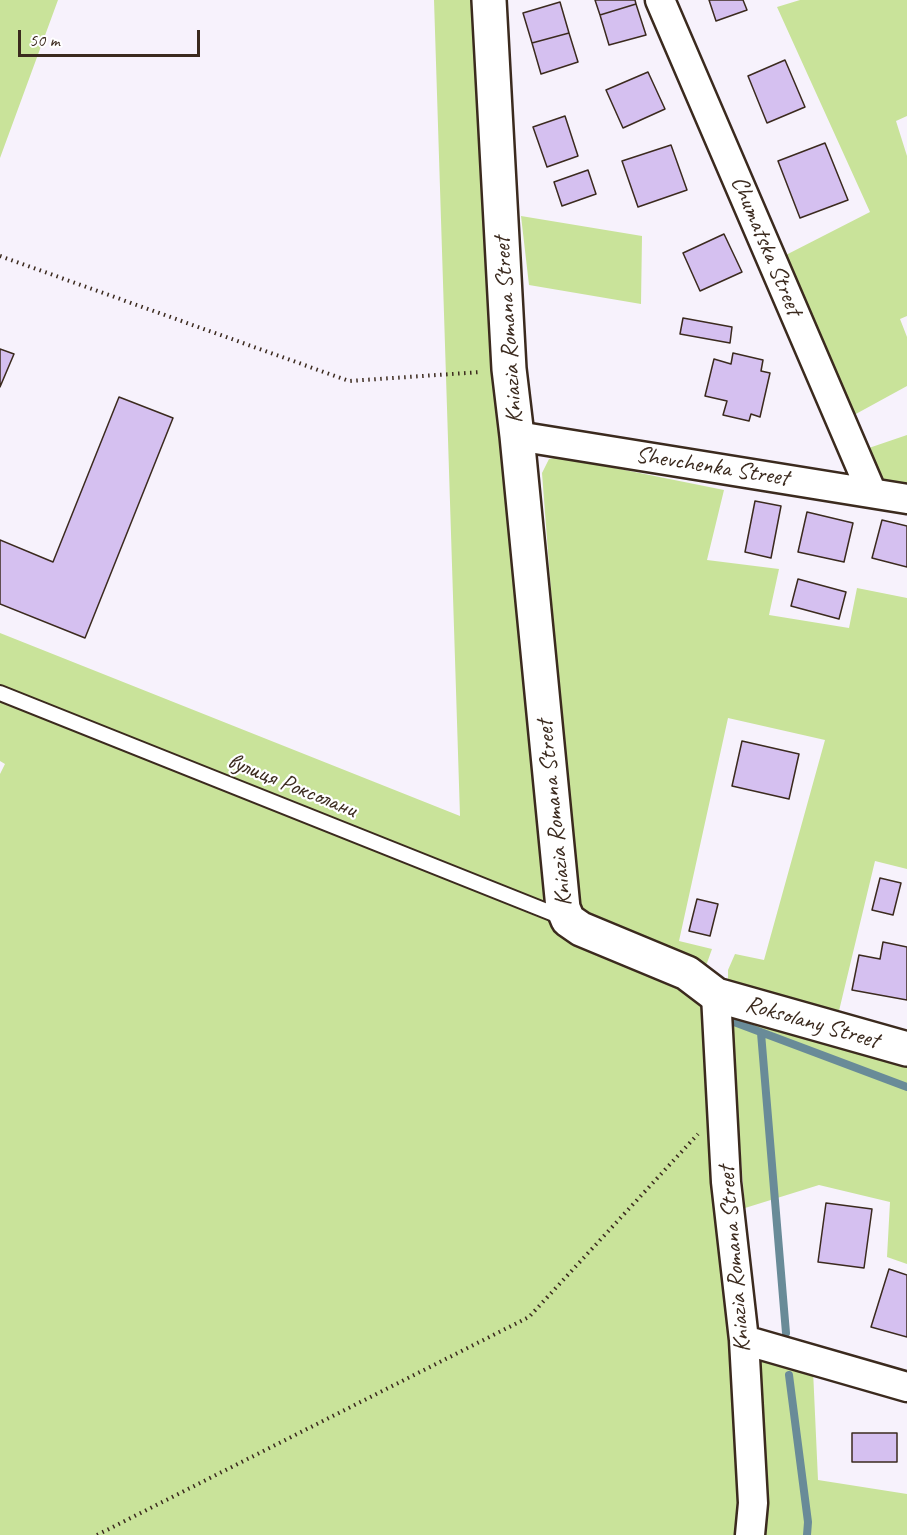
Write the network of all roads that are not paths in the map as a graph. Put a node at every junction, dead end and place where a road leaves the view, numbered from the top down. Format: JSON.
{"nodes":[{"id":1,"x":489,"y":0,"type":"edge"},
{"id":2,"x":660,"y":0,"type":"edge"},
{"id":3,"x":517,"y":436,"type":"junction"},
{"id":4,"x":872,"y":493,"type":"junction"},
{"id":5,"x":907,"y":499,"type":"edge"},
{"id":6,"x":0,"y":693,"type":"edge"},
{"id":7,"x":568,"y":920,"type":"junction"},
{"id":8,"x":717,"y":995,"type":"junction"},
{"id":9,"x":907,"y":1049,"type":"edge"},
{"id":10,"x":744,"y":1340,"type":"junction"},
{"id":11,"x":907,"y":1387,"type":"edge"},
{"id":12,"x":750,"y":1535,"type":"edge"}],
"edges":[{"from":1,"to":3,"type":"street","name":"Kniazia Romana Street"},
{"from":2,"to":4,"type":"street","name":"Chumatska Street"},
{"from":3,"to":4,"type":"street","name":"Shevchenka Street"},
{"from":3,"to":7,"type":"street","name":"Kniazia Romana Street"},
{"from":4,"to":5,"type":"street","name":"Shevchenka Street"},
{"from":6,"to":7,"type":"lane","name":"вулиця Роксолани"},
{"from":7,"to":8,"type":"street","name":"Kniazia Romana Street"},
{"from":8,"to":9,"type":"street","name":"Roksolany Street"},
{"from":8,"to":10,"type":"street","name":"Kniazia Romana Street"},
{"from":10,"to":11,"type":"street"},
{"from":10,"to":12,"type":"street","name":"Kniazia Romana Street"}]}
